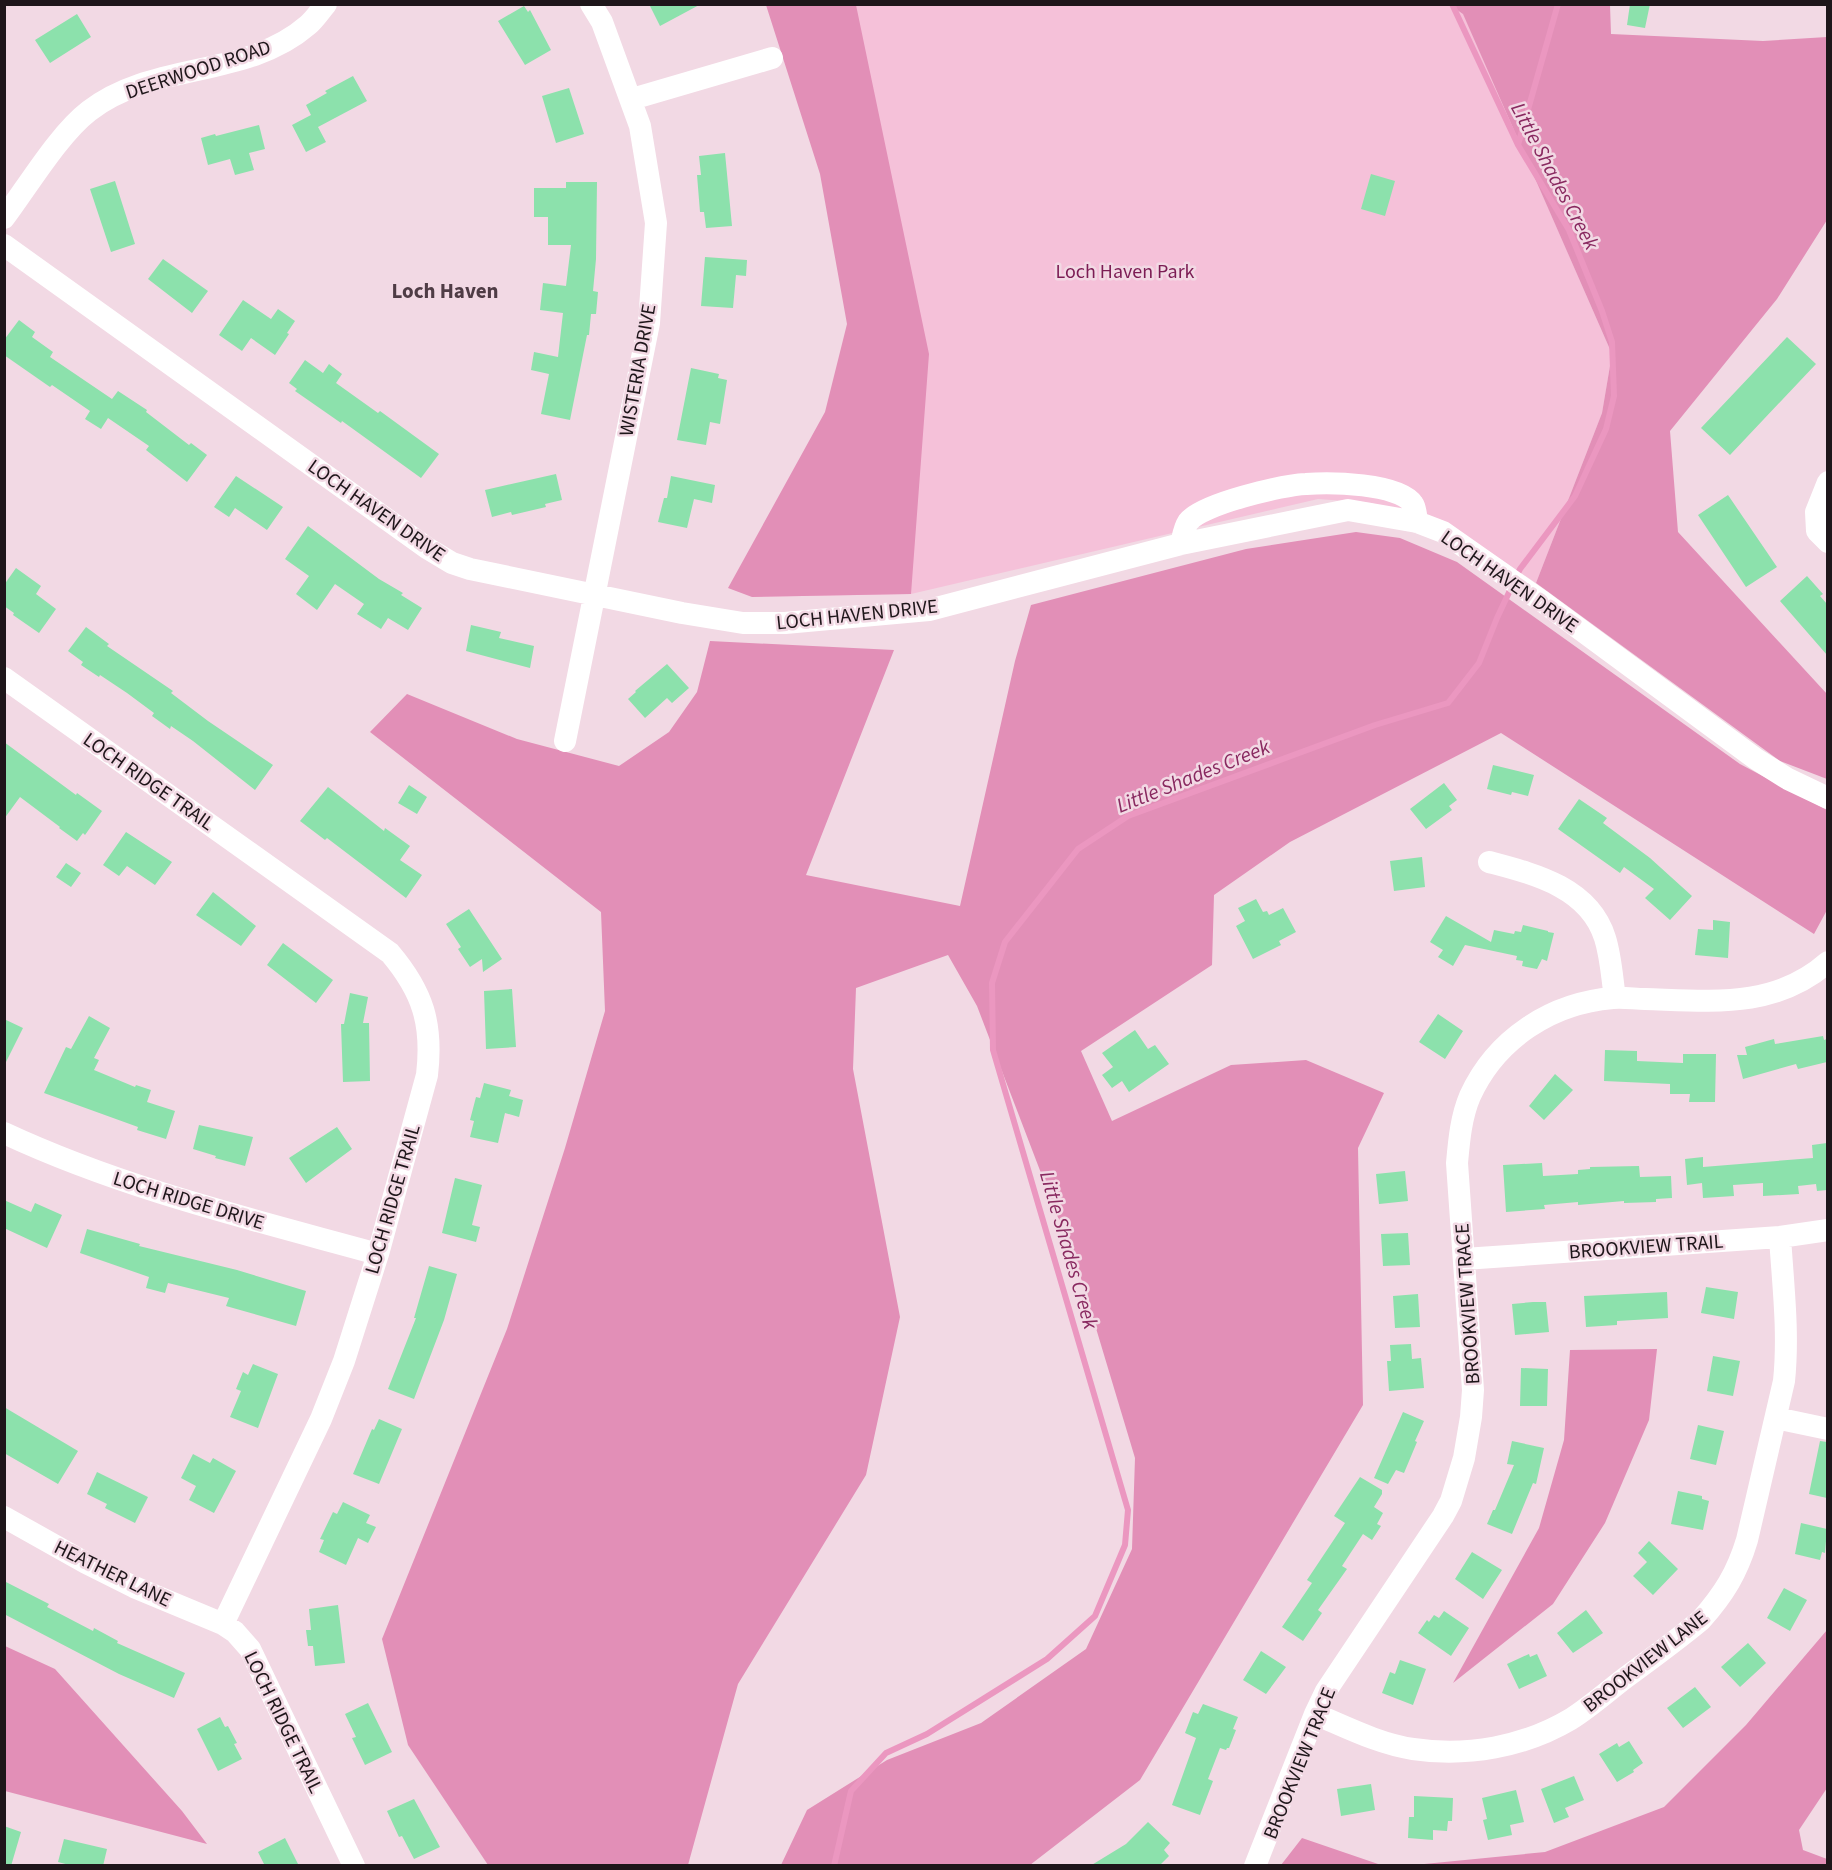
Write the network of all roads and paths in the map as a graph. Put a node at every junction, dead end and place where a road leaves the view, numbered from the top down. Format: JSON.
{"nodes":[{"id":1,"x":326,"y":4,"type":"edge"},
{"id":2,"x":591,"y":4,"type":"edge"},
{"id":3,"x":772,"y":58,"type":"dead end"},
{"id":4,"x":632,"y":99,"type":"junction"},
{"id":5,"x":4,"y":218,"type":"edge"},
{"id":6,"x":4,"y":245,"type":"edge"},
{"id":7,"x":1827,"y":482,"type":"edge"},
{"id":8,"x":1417,"y":522,"type":"junction"},
{"id":9,"x":1827,"y":542,"type":"edge"},
{"id":10,"x":1181,"y":544,"type":"junction"},
{"id":11,"x":593,"y":595,"type":"junction"},
{"id":12,"x":4,"y":678,"type":"edge"},
{"id":13,"x":565,"y":741,"type":"dead end"},
{"id":14,"x":1827,"y":798,"type":"edge"},
{"id":15,"x":1489,"y":862,"type":"dead end"},
{"id":16,"x":1827,"y":962,"type":"edge"},
{"id":17,"x":1615,"y":998,"type":"junction"},
{"id":18,"x":4,"y":1133,"type":"edge"},
{"id":19,"x":1827,"y":1230,"type":"edge"},
{"id":20,"x":1780,"y":1237,"type":"junction"},
{"id":21,"x":378,"y":1254,"type":"junction"},
{"id":22,"x":1464,"y":1259,"type":"junction"},
{"id":23,"x":1776,"y":1418,"type":"junction"},
{"id":24,"x":1827,"y":1429,"type":"edge"},
{"id":25,"x":4,"y":1517,"type":"edge"},
{"id":26,"x":223,"y":1624,"type":"junction"},
{"id":27,"x":1315,"y":1714,"type":"junction"},
{"id":28,"x":354,"y":1866,"type":"edge"},
{"id":29,"x":1255,"y":1866,"type":"edge"}],
"edges":[{"from":1,"to":5,"type":"street","name":"DEERWOOD ROAD"},
{"from":2,"to":4,"type":"street","name":"WISTERIA DRIVE"},
{"from":3,"to":4,"type":"street"},
{"from":4,"to":11,"type":"street","name":"WISTERIA DRIVE"},
{"from":6,"to":11,"type":"street","name":"LOCH HAVEN DRIVE"},
{"from":7,"to":9,"type":"street"},
{"from":8,"to":10,"type":"street","name":"LOCH HAVEN DRIVE"},
{"from":8,"to":10,"type":"street"},
{"from":8,"to":14,"type":"street","name":"LOCH HAVEN DRIVE"},
{"from":10,"to":11,"type":"street","name":"LOCH HAVEN DRIVE"},
{"from":11,"to":13,"type":"street","name":"WISTERIA DRIVE"},
{"from":12,"to":21,"type":"street","name":"LOCH RIDGE TRAIL"},
{"from":15,"to":17,"type":"street"},
{"from":16,"to":17,"type":"street","name":"BROOKVIEW TRACE"},
{"from":17,"to":22,"type":"street","name":"BROOKVIEW TRACE"},
{"from":18,"to":21,"type":"street","name":"LOCH RIDGE DRIVE"},
{"from":19,"to":20,"type":"street","name":"BROOKVIEW TRAIL"},
{"from":20,"to":22,"type":"street","name":"BROOKVIEW TRAIL"},
{"from":20,"to":23,"type":"street","name":"BROOKVIEW LANE"},
{"from":21,"to":26,"type":"street","name":"LOCH RIDGE TRAIL"},
{"from":22,"to":27,"type":"street","name":"BROOKVIEW TRACE"},
{"from":23,"to":24,"type":"street"},
{"from":23,"to":27,"type":"street","name":"BROOKVIEW LANE"},
{"from":25,"to":26,"type":"street","name":"HEATHER LANE"},
{"from":26,"to":28,"type":"street","name":"LOCH RIDGE TRAIL"},
{"from":27,"to":29,"type":"street","name":"BROOKVIEW TRACE"}]}
